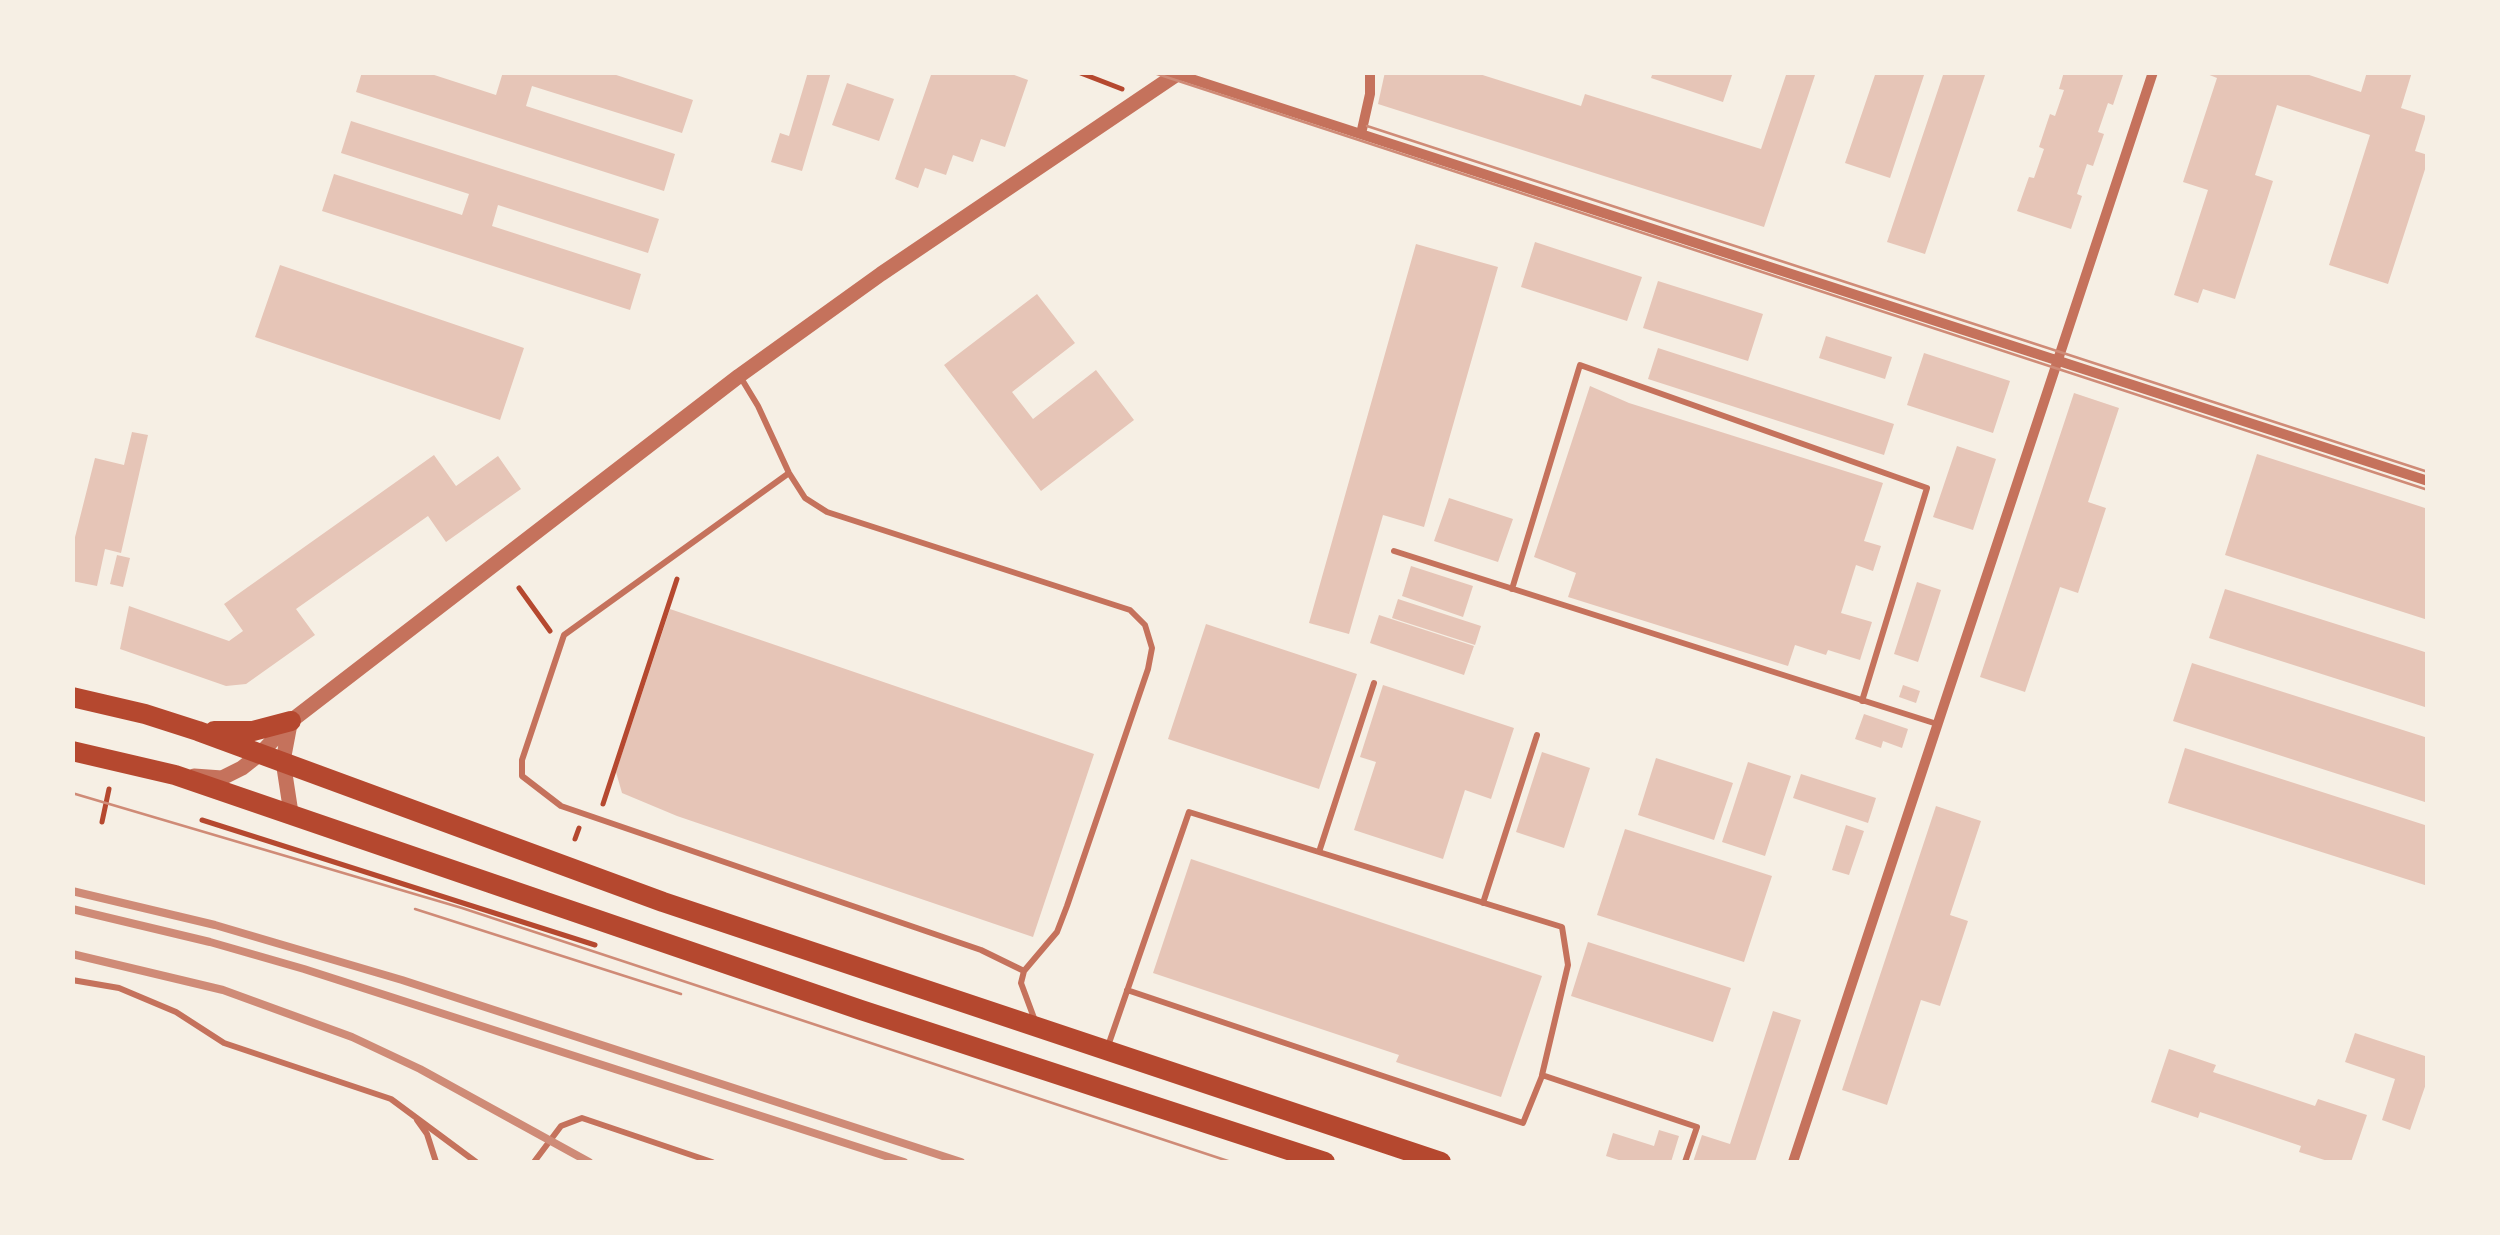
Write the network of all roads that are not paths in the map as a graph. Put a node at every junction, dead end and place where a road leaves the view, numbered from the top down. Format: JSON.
{"nodes":[{"id":1,"x":1370,"y":72,"type":"edge"},
{"id":2,"x":2153,"y":72,"type":"edge"},
{"id":3,"x":1177,"y":73,"type":"edge"},
{"id":4,"x":1361,"y":134,"type":"junction"},
{"id":5,"x":2059,"y":360,"type":"junction"},
{"id":6,"x":740,"y":376,"type":"junction"},
{"id":7,"x":789,"y":474,"type":"junction"},
{"id":8,"x":2428,"y":481,"type":"edge"},
{"id":9,"x":1394,"y":551,"type":"dead end"},
{"id":10,"x":1512,"y":589,"type":"junction"},
{"id":11,"x":1374,"y":683,"type":"dead end"},
{"id":12,"x":72,"y":697,"type":"edge"},
{"id":13,"x":1862,"y":701,"type":"junction"},
{"id":14,"x":291,"y":720,"type":"junction"},
{"id":15,"x":1938,"y":725,"type":"junction"},
{"id":16,"x":198,"y":732,"type":"junction"},
{"id":17,"x":1538,"y":735,"type":"dead end"},
{"id":18,"x":72,"y":751,"type":"edge"},
{"id":19,"x":261,"y":753,"type":"junction"},
{"id":20,"x":283,"y":761,"type":"junction"},
{"id":21,"x":175,"y":775,"type":"junction"},
{"id":22,"x":291,"y":813,"type":"junction"},
{"id":23,"x":1319,"y":852,"type":"junction"},
{"id":24,"x":1483,"y":902,"type":"junction"},
{"id":25,"x":1024,"y":972,"type":"junction"},
{"id":26,"x":72,"y":980,"type":"edge"},
{"id":27,"x":1127,"y":990,"type":"junction"},
{"id":28,"x":1044,"y":1031,"type":"junction"},
{"id":29,"x":1106,"y":1052,"type":"junction"},
{"id":30,"x":1542,"y":1075,"type":"junction"},
{"id":31,"x":413,"y":1114,"type":"junction"},
{"id":32,"x":436,"y":1162,"type":"edge"},
{"id":33,"x":476,"y":1162,"type":"edge"},
{"id":34,"x":534,"y":1162,"type":"edge"},
{"id":35,"x":712,"y":1162,"type":"edge"},
{"id":36,"x":1325,"y":1162,"type":"edge"},
{"id":37,"x":1440,"y":1162,"type":"edge"},
{"id":38,"x":1685,"y":1162,"type":"edge"},
{"id":39,"x":1793,"y":1162,"type":"edge"}],
"edges":[{"from":1,"to":4,"type":"street"},
{"from":2,"to":5,"type":"street"},
{"from":3,"to":4,"type":"street"},
{"from":3,"to":6,"type":"street"},
{"from":4,"to":5,"type":"street"},
{"from":5,"to":8,"type":"street"},
{"from":5,"to":15,"type":"street"},
{"from":6,"to":7,"type":"lane"},
{"from":6,"to":14,"type":"street"},
{"from":7,"to":25,"type":"lane"},
{"from":7,"to":25,"type":"lane"},
{"from":9,"to":10,"type":"lane"},
{"from":10,"to":13,"type":"lane"},
{"from":10,"to":13,"type":"lane"},
{"from":11,"to":23,"type":"lane"},
{"from":12,"to":16,"type":"main road"},
{"from":13,"to":15,"type":"lane"},
{"from":14,"to":16,"type":"main road"},
{"from":14,"to":19,"type":"street"},
{"from":14,"to":20,"type":"street"},
{"from":15,"to":39,"type":"street"},
{"from":16,"to":19,"type":"main road"},
{"from":17,"to":24,"type":"lane"},
{"from":18,"to":21,"type":"main road"},
{"from":19,"to":20,"type":"main road"},
{"from":19,"to":21,"type":"street"},
{"from":20,"to":22,"type":"street"},
{"from":20,"to":28,"type":"main road"},
{"from":21,"to":22,"type":"main road"},
{"from":22,"to":36,"type":"main road"},
{"from":23,"to":24,"type":"lane"},
{"from":23,"to":27,"type":"lane"},
{"from":24,"to":30,"type":"lane"},
{"from":25,"to":28,"type":"lane"},
{"from":26,"to":31,"type":"lane"},
{"from":27,"to":29,"type":"lane"},
{"from":27,"to":30,"type":"lane"},
{"from":28,"to":29,"type":"main road"},
{"from":29,"to":37,"type":"main road"},
{"from":30,"to":38,"type":"lane"},
{"from":31,"to":32,"type":"lane"},
{"from":31,"to":33,"type":"lane"},
{"from":34,"to":35,"type":"lane"}]}
